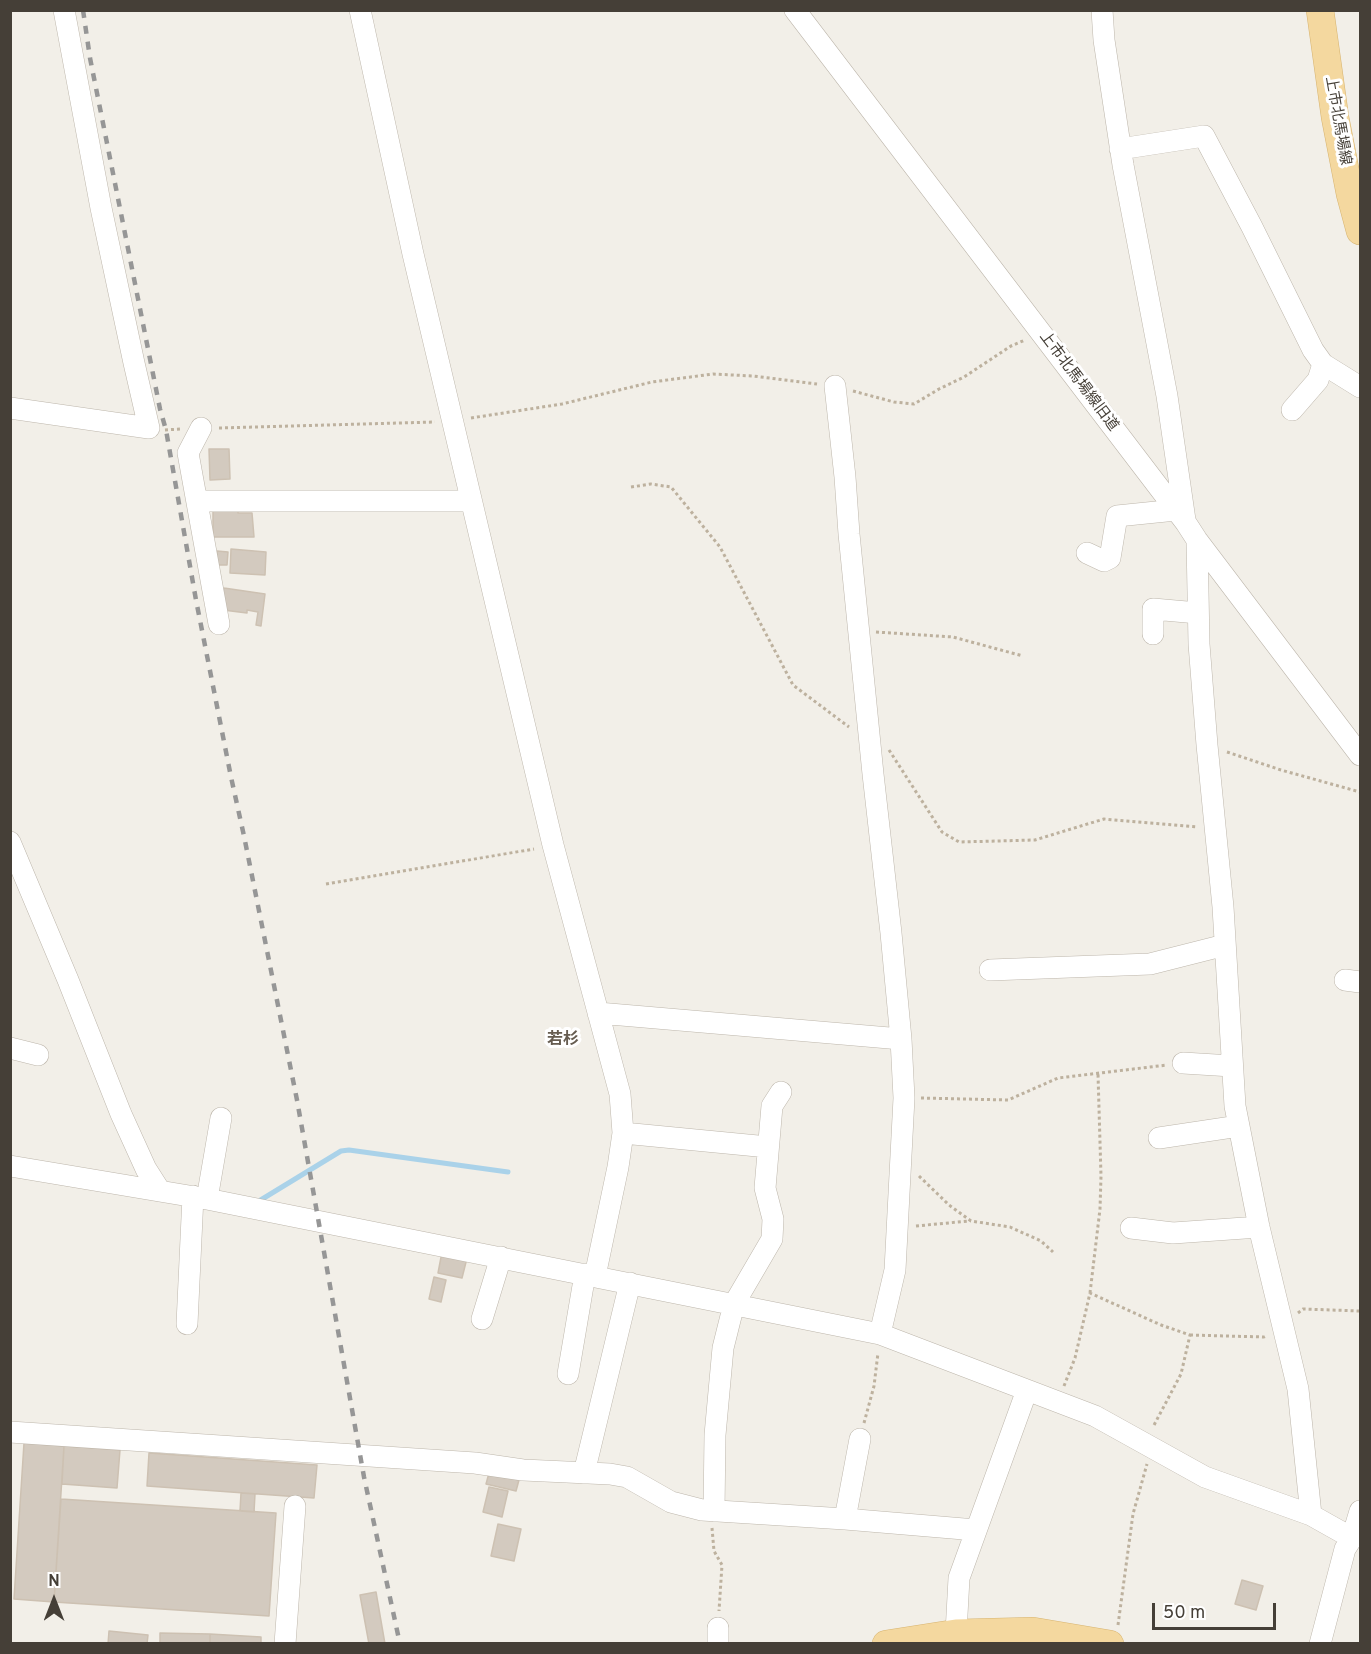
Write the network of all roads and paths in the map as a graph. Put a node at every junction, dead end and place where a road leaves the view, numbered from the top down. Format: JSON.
{"nodes":[{"id":1,"x":64,"y":10,"type":"edge"},
{"id":2,"x":360,"y":10,"type":"edge"},
{"id":3,"x":795,"y":10,"type":"edge"},
{"id":4,"x":1102,"y":10,"type":"edge"},
{"id":5,"x":1320,"y":10,"type":"edge"},
{"id":6,"x":1120,"y":149,"type":"junction"},
{"id":7,"x":1360,"y":231,"type":"edge"},
{"id":8,"x":1040,"y":333,"type":"junction"},
{"id":9,"x":1323,"y":364,"type":"junction"},
{"id":10,"x":834,"y":386,"type":"junction"},
{"id":11,"x":1360,"y":387,"type":"edge"},
{"id":12,"x":10,"y":408,"type":"edge"},
{"id":13,"x":1292,"y":410,"type":"dead end"},
{"id":14,"x":452,"y":421,"type":"junction"},
{"id":15,"x":149,"y":428,"type":"junction"},
{"id":16,"x":201,"y":428,"type":"junction"},
{"id":17,"x":631,"y":487,"type":"dead end"},
{"id":18,"x":196,"y":501,"type":"junction"},
{"id":19,"x":471,"y":501,"type":"junction"},
{"id":20,"x":1186,"y":524,"type":"junction"},
{"id":21,"x":1087,"y":553,"type":"dead end"},
{"id":22,"x":1198,"y":613,"type":"junction"},
{"id":23,"x":219,"y":624,"type":"dead end"},
{"id":24,"x":859,"y":630,"type":"junction"},
{"id":25,"x":1153,"y":634,"type":"dead end"},
{"id":26,"x":1023,"y":656,"type":"dead end"},
{"id":27,"x":870,"y":738,"type":"junction"},
{"id":28,"x":1206,"y":745,"type":"junction"},
{"id":29,"x":1360,"y":755,"type":"edge"},
{"id":30,"x":1360,"y":792,"type":"edge"},
{"id":31,"x":1215,"y":828,"type":"junction"},
{"id":32,"x":10,"y":842,"type":"edge"},
{"id":33,"x":553,"y":845,"type":"junction"},
{"id":34,"x":326,"y":884,"type":"dead end"},
{"id":35,"x":1225,"y":945,"type":"junction"},
{"id":36,"x":990,"y":970,"type":"dead end"},
{"id":37,"x":598,"y":1012,"type":"junction"},
{"id":38,"x":901,"y":1039,"type":"junction"},
{"id":39,"x":10,"y":1048,"type":"edge"},
{"id":40,"x":38,"y":1054,"type":"dead end"},
{"id":41,"x":1183,"y":1063,"type":"joint"},
{"id":42,"x":1232,"y":1066,"type":"junction"},
{"id":43,"x":1098,"y":1073,"type":"junction"},
{"id":44,"x":781,"y":1092,"type":"dead end"},
{"id":45,"x":904,"y":1098,"type":"junction"},
{"id":46,"x":221,"y":1118,"type":"dead end"},
{"id":47,"x":1239,"y":1126,"type":"junction"},
{"id":48,"x":623,"y":1133,"type":"junction"},
{"id":49,"x":1159,"y":1138,"type":"dead end"},
{"id":50,"x":768,"y":1147,"type":"junction"},
{"id":51,"x":901,"y":1157,"type":"junction"},
{"id":52,"x":10,"y":1166,"type":"edge"},
{"id":53,"x":160,"y":1191,"type":"junction"},
{"id":54,"x":200,"y":1198,"type":"junction"},
{"id":55,"x":971,"y":1221,"type":"junction"},
{"id":56,"x":898,"y":1227,"type":"junction"},
{"id":57,"x":1259,"y":1227,"type":"junction"},
{"id":58,"x":1131,"y":1228,"type":"dead end"},
{"id":59,"x":1053,"y":1252,"type":"dead end"},
{"id":60,"x":501,"y":1257,"type":"junction"},
{"id":61,"x":590,"y":1275,"type":"junction"},
{"id":62,"x":630,"y":1283,"type":"junction"},
{"id":63,"x":1090,"y":1293,"type":"junction"},
{"id":64,"x":734,"y":1304,"type":"junction"},
{"id":65,"x":482,"y":1319,"type":"dead end"},
{"id":66,"x":187,"y":1324,"type":"dead end"},
{"id":67,"x":880,"y":1334,"type":"junction"},
{"id":68,"x":568,"y":1374,"type":"dead end"},
{"id":69,"x":1027,"y":1390,"type":"junction"},
{"id":70,"x":1057,"y":1401,"type":"junction"},
{"id":71,"x":10,"y":1432,"type":"edge"},
{"id":72,"x":860,"y":1439,"type":"joint"},
{"id":73,"x":1147,"y":1445,"type":"junction"},
{"id":74,"x":584,"y":1473,"type":"junction"},
{"id":75,"x":296,"y":1506,"type":"dead end"},
{"id":76,"x":714,"y":1511,"type":"junction"},
{"id":77,"x":1360,"y":1511,"type":"edge"},
{"id":78,"x":1311,"y":1515,"type":"junction"},
{"id":79,"x":845,"y":1519,"type":"junction"},
{"id":80,"x":976,"y":1530,"type":"junction"},
{"id":81,"x":1352,"y":1538,"type":"junction"},
{"id":82,"x":956,"y":1632,"type":"junction"},
{"id":83,"x":718,"y":1636,"type":"edge"},
{"id":84,"x":1113,"y":1639,"type":"edge"},
{"id":85,"x":285,"y":1644,"type":"edge"},
{"id":86,"x":886,"y":1644,"type":"edge"},
{"id":87,"x":1320,"y":1644,"type":"edge"}],
"edges":[{"from":1,"to":15,"type":"street"},
{"from":2,"to":14,"type":"street"},
{"from":3,"to":8,"type":"street","name":"上市北馬場線旧道"},
{"from":4,"to":6,"type":"street"},
{"from":5,"to":7,"type":"main road","name":"上市北馬場線"},
{"from":6,"to":9,"type":"street"},
{"from":6,"to":20,"type":"street"},
{"from":8,"to":10,"type":"path"},
{"from":8,"to":20,"type":"street","name":"上市北馬場線旧道"},
{"from":9,"to":11,"type":"street"},
{"from":9,"to":13,"type":"street"},
{"from":10,"to":14,"type":"path"},
{"from":10,"to":24,"type":"street"},
{"from":12,"to":15,"type":"street"},
{"from":14,"to":16,"type":"path"},
{"from":14,"to":19,"type":"street"},
{"from":15,"to":16,"type":"path"},
{"from":16,"to":18,"type":"street"},
{"from":17,"to":27,"type":"path"},
{"from":18,"to":19,"type":"street"},
{"from":18,"to":23,"type":"street"},
{"from":19,"to":33,"type":"street"},
{"from":20,"to":21,"type":"street"},
{"from":20,"to":22,"type":"street"},
{"from":20,"to":29,"type":"street","name":"上市北馬場線旧道"},
{"from":22,"to":25,"type":"street"},
{"from":22,"to":28,"type":"street"},
{"from":24,"to":26,"type":"path"},
{"from":24,"to":27,"type":"street"},
{"from":27,"to":31,"type":"path"},
{"from":27,"to":38,"type":"street"},
{"from":28,"to":30,"type":"path"},
{"from":28,"to":31,"type":"street"},
{"from":31,"to":35,"type":"street"},
{"from":32,"to":53,"type":"street"},
{"from":33,"to":34,"type":"path"},
{"from":33,"to":37,"type":"street"},
{"from":35,"to":36,"type":"street"},
{"from":35,"to":42,"type":"street"},
{"from":37,"to":38,"type":"street"},
{"from":37,"to":48,"type":"street"},
{"from":38,"to":45,"type":"street"},
{"from":39,"to":40,"type":"street"},
{"from":41,"to":42,"type":"street"},
{"from":41,"to":43,"type":"path"},
{"from":42,"to":47,"type":"street"},
{"from":43,"to":45,"type":"path"},
{"from":43,"to":63,"type":"path"},
{"from":44,"to":50,"type":"street"},
{"from":45,"to":51,"type":"street"},
{"from":46,"to":54,"type":"street"},
{"from":47,"to":49,"type":"street"},
{"from":47,"to":57,"type":"street"},
{"from":48,"to":50,"type":"street"},
{"from":48,"to":61,"type":"street"},
{"from":50,"to":64,"type":"street"},
{"from":51,"to":55,"type":"path"},
{"from":51,"to":56,"type":"street"},
{"from":52,"to":53,"type":"street"},
{"from":53,"to":54,"type":"street"},
{"from":54,"to":60,"type":"street"},
{"from":54,"to":66,"type":"street"},
{"from":55,"to":56,"type":"path"},
{"from":55,"to":59,"type":"path"},
{"from":56,"to":67,"type":"street"},
{"from":57,"to":58,"type":"street"},
{"from":57,"to":78,"type":"street"},
{"from":60,"to":61,"type":"street"},
{"from":60,"to":65,"type":"street"},
{"from":61,"to":62,"type":"street"},
{"from":61,"to":68,"type":"street"},
{"from":62,"to":64,"type":"street"},
{"from":62,"to":74,"type":"street"},
{"from":63,"to":70,"type":"path"},
{"from":63,"to":73,"type":"path"},
{"from":64,"to":67,"type":"street"},
{"from":64,"to":76,"type":"street"},
{"from":67,"to":69,"type":"street"},
{"from":67,"to":72,"type":"path"},
{"from":69,"to":70,"type":"street"},
{"from":69,"to":80,"type":"street"},
{"from":70,"to":73,"type":"street"},
{"from":71,"to":74,"type":"street"},
{"from":72,"to":79,"type":"street"},
{"from":73,"to":78,"type":"street"},
{"from":73,"to":84,"type":"path"},
{"from":74,"to":76,"type":"street"},
{"from":75,"to":85,"type":"street"},
{"from":76,"to":79,"type":"street"},
{"from":76,"to":83,"type":"path"},
{"from":77,"to":81,"type":"street"},
{"from":78,"to":81,"type":"street"},
{"from":79,"to":80,"type":"street"},
{"from":80,"to":82,"type":"street"},
{"from":81,"to":87,"type":"street"},
{"from":82,"to":84,"type":"main road"},
{"from":82,"to":86,"type":"main road"}]}
